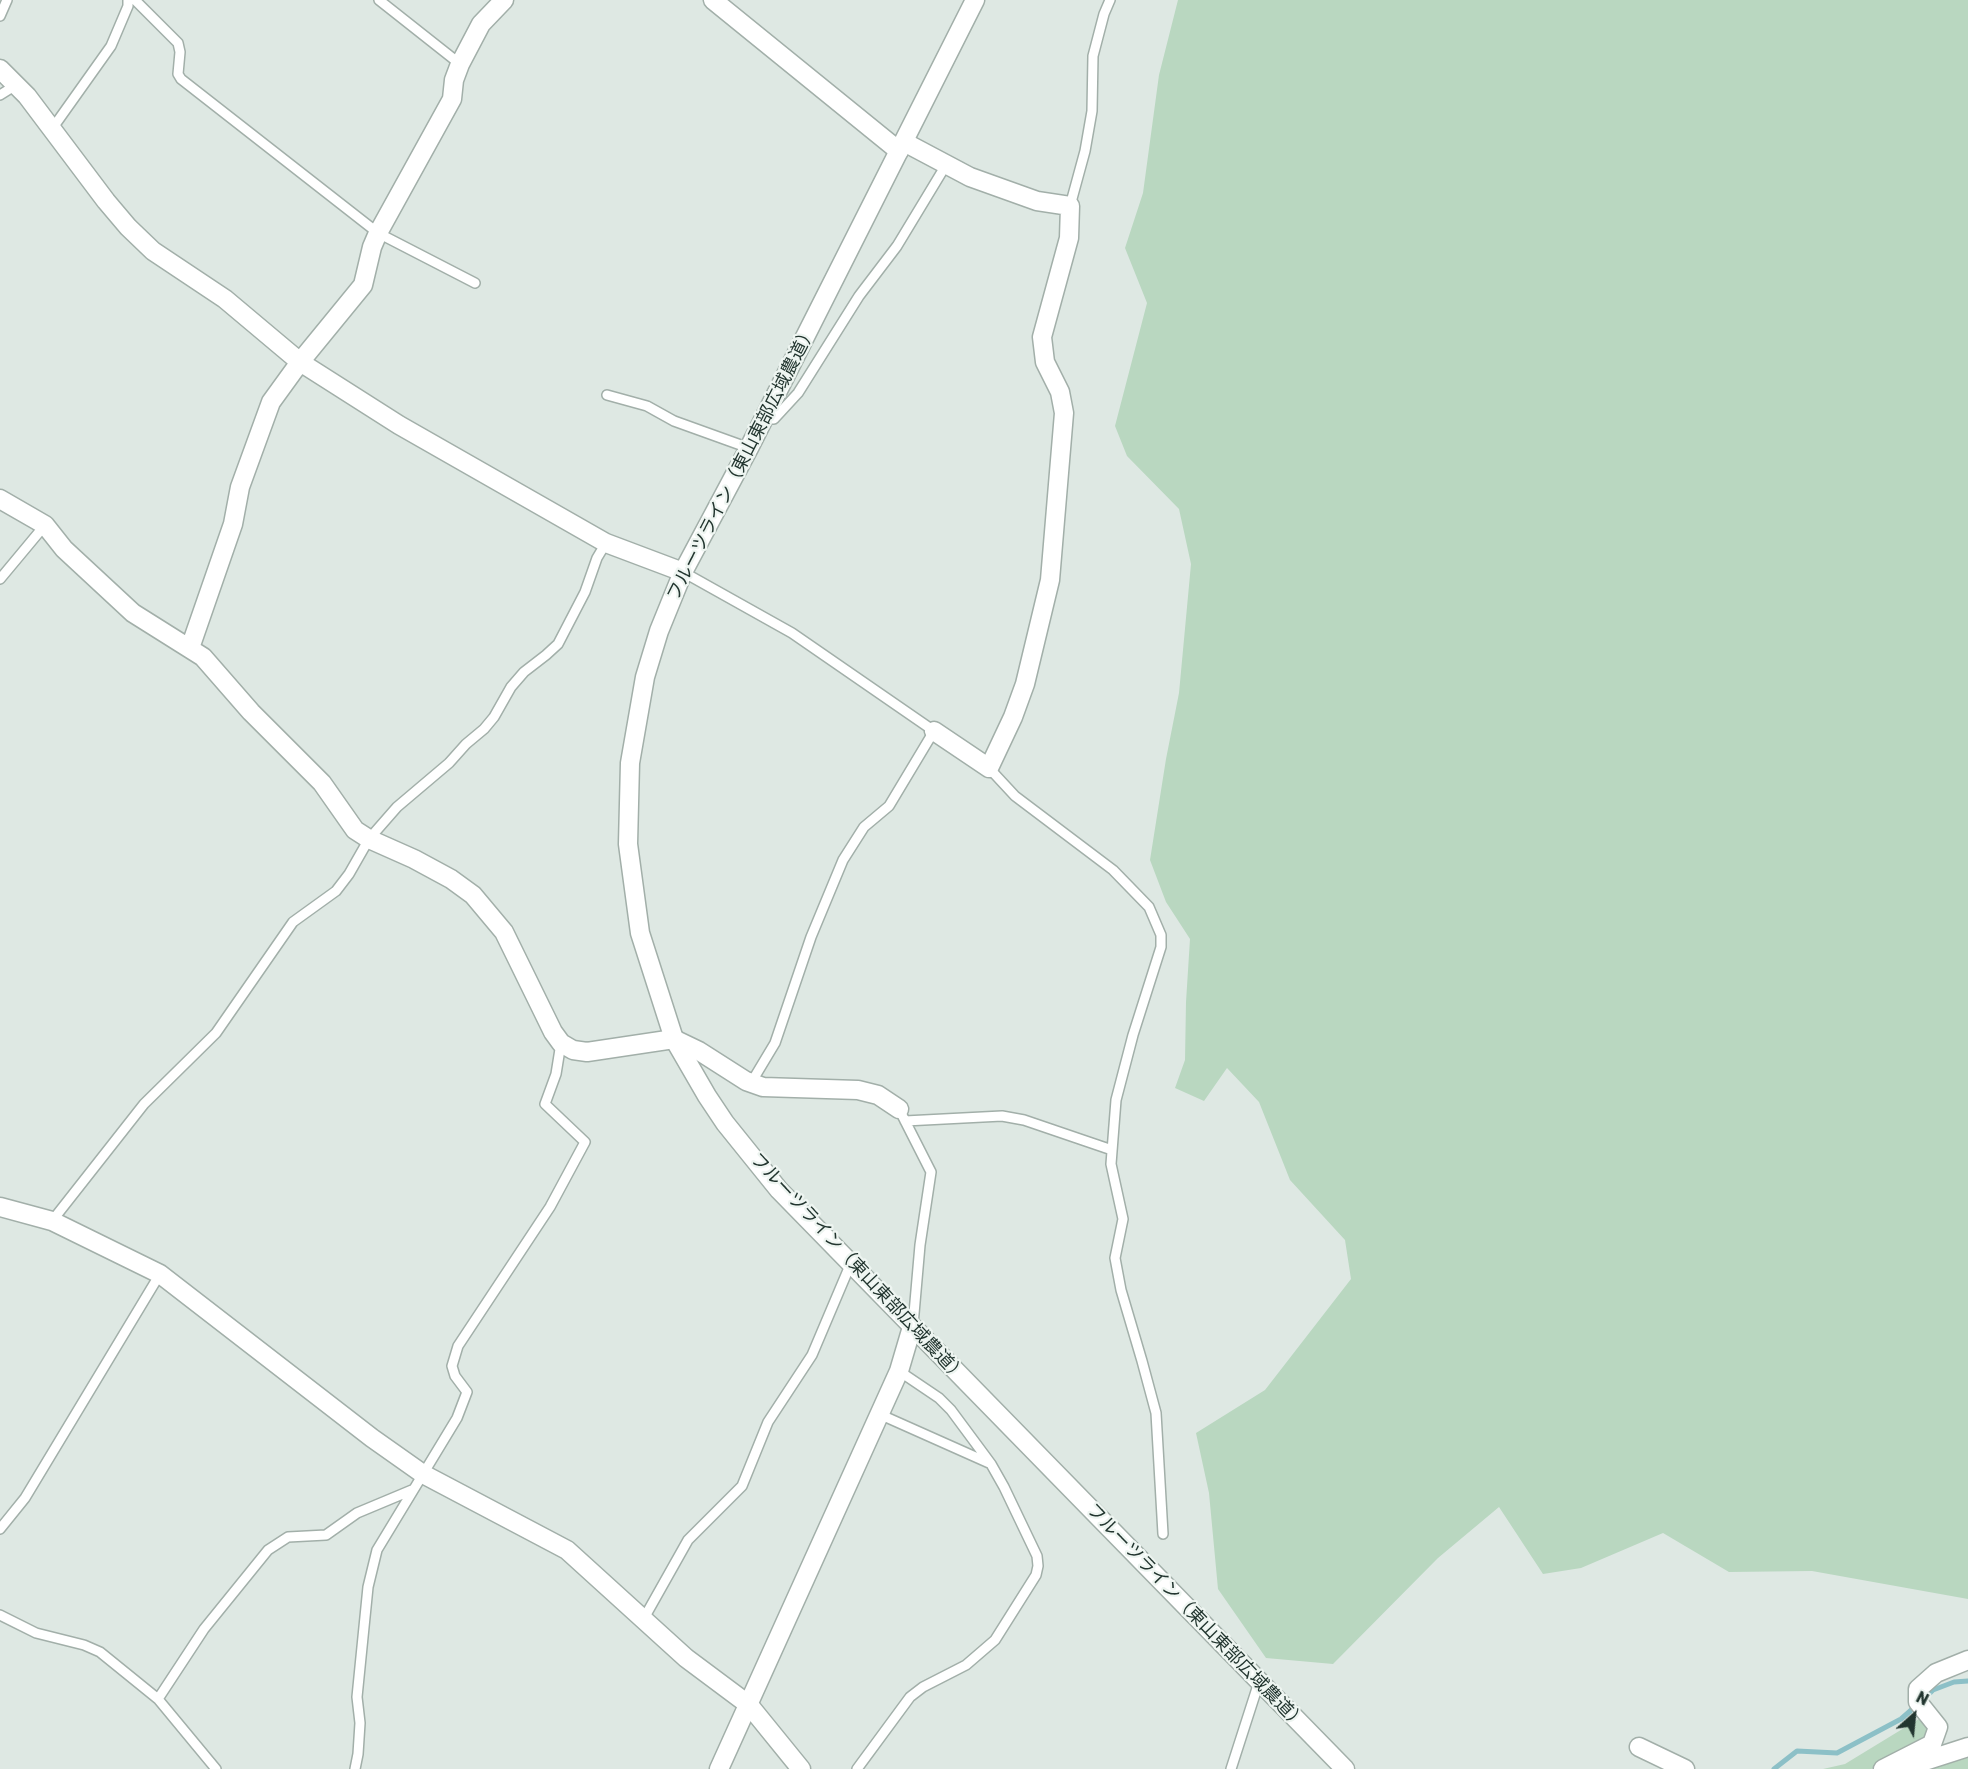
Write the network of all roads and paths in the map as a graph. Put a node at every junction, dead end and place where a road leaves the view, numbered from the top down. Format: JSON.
{"nodes":[{"id":1,"x":7,"y":0,"type":"edge"},
{"id":2,"x":128,"y":0,"type":"edge"},
{"id":3,"x":135,"y":0,"type":"edge"},
{"id":4,"x":379,"y":0,"type":"edge"},
{"id":5,"x":504,"y":0,"type":"edge"},
{"id":6,"x":713,"y":0,"type":"edge"},
{"id":7,"x":975,"y":0,"type":"edge"},
{"id":8,"x":1110,"y":0,"type":"edge"},
{"id":9,"x":0,"y":16,"type":"edge"},
{"id":10,"x":460,"y":64,"type":"junction"},
{"id":11,"x":0,"y":69,"type":"edge"},
{"id":12,"x":16,"y":85,"type":"junction"},
{"id":13,"x":0,"y":95,"type":"edge"},
{"id":14,"x":52,"y":129,"type":"junction"},
{"id":15,"x":902,"y":147,"type":"junction"},
{"id":16,"x":946,"y":165,"type":"junction"},
{"id":17,"x":1071,"y":206,"type":"junction"},
{"id":18,"x":378,"y":233,"type":"junction"},
{"id":19,"x":475,"y":283,"type":"dead end"},
{"id":20,"x":300,"y":362,"type":"junction"},
{"id":21,"x":607,"y":395,"type":"dead end"},
{"id":22,"x":764,"y":420,"type":"junction"},
{"id":23,"x":749,"y":448,"type":"junction"},
{"id":24,"x":0,"y":499,"type":"edge"},
{"id":25,"x":45,"y":525,"type":"junction"},
{"id":26,"x":606,"y":543,"type":"junction"},
{"id":27,"x":683,"y":572,"type":"junction"},
{"id":28,"x":0,"y":579,"type":"edge"},
{"id":29,"x":190,"y":648,"type":"junction"},
{"id":30,"x":934,"y":731,"type":"junction"},
{"id":31,"x":989,"y":768,"type":"junction"},
{"id":32,"x":369,"y":839,"type":"junction"},
{"id":33,"x":674,"y":1039,"type":"junction"},
{"id":34,"x":561,"y":1043,"type":"junction"},
{"id":35,"x":751,"y":1083,"type":"junction"},
{"id":36,"x":902,"y":1115,"type":"junction"},
{"id":37,"x":1112,"y":1150,"type":"junction"},
{"id":38,"x":0,"y":1207,"type":"edge"},
{"id":39,"x":52,"y":1221,"type":"junction"},
{"id":40,"x":851,"y":1263,"type":"junction"},
{"id":41,"x":160,"y":1274,"type":"junction"},
{"id":42,"x":912,"y":1328,"type":"junction"},
{"id":43,"x":899,"y":1371,"type":"junction"},
{"id":44,"x":879,"y":1414,"type":"junction"},
{"id":45,"x":991,"y":1464,"type":"junction"},
{"id":46,"x":423,"y":1474,"type":"junction"},
{"id":47,"x":413,"y":1490,"type":"junction"},
{"id":48,"x":0,"y":1529,"type":"edge"},
{"id":49,"x":1163,"y":1534,"type":"dead end"},
{"id":50,"x":0,"y":1615,"type":"edge"},
{"id":51,"x":643,"y":1620,"type":"junction"},
{"id":52,"x":1968,"y":1660,"type":"edge"},
{"id":53,"x":1259,"y":1682,"type":"junction"},
{"id":54,"x":158,"y":1699,"type":"junction"},
{"id":55,"x":749,"y":1705,"type":"junction"},
{"id":56,"x":1639,"y":1747,"type":"dead end"},
{"id":57,"x":1968,"y":1747,"type":"edge"},
{"id":58,"x":216,"y":1769,"type":"edge"},
{"id":59,"x":355,"y":1769,"type":"edge"},
{"id":60,"x":719,"y":1769,"type":"edge"},
{"id":61,"x":801,"y":1769,"type":"edge"},
{"id":62,"x":857,"y":1769,"type":"edge"},
{"id":63,"x":1231,"y":1769,"type":"edge"},
{"id":64,"x":1345,"y":1769,"type":"edge"},
{"id":65,"x":1685,"y":1769,"type":"edge"},
{"id":66,"x":1883,"y":1769,"type":"edge"},
{"id":67,"x":1899,"y":1769,"type":"edge"}],
"edges":[{"from":1,"to":9,"type":"lane"},
{"from":2,"to":14,"type":"lane"},
{"from":3,"to":18,"type":"lane"},
{"from":4,"to":10,"type":"lane"},
{"from":5,"to":10,"type":"street"},
{"from":6,"to":15,"type":"street"},
{"from":7,"to":15,"type":"street","name":"フルーツライン（東山東部広域農道）"},
{"from":8,"to":17,"type":"lane"},
{"from":10,"to":18,"type":"street"},
{"from":11,"to":12,"type":"street"},
{"from":12,"to":13,"type":"lane"},
{"from":12,"to":14,"type":"street"},
{"from":14,"to":20,"type":"street"},
{"from":15,"to":16,"type":"street"},
{"from":15,"to":22,"type":"street","name":"フルーツライン（東山東部広域農道）"},
{"from":16,"to":17,"type":"street"},
{"from":16,"to":22,"type":"lane"},
{"from":17,"to":31,"type":"street"},
{"from":18,"to":19,"type":"lane"},
{"from":18,"to":20,"type":"street"},
{"from":20,"to":26,"type":"street"},
{"from":20,"to":29,"type":"street"},
{"from":21,"to":23,"type":"lane"},
{"from":22,"to":23,"type":"street","name":"フルーツライン（東山東部広域農道）"},
{"from":23,"to":27,"type":"street","name":"フルーツライン（東山東部広域農道）"},
{"from":24,"to":25,"type":"street"},
{"from":25,"to":28,"type":"lane"},
{"from":25,"to":29,"type":"street"},
{"from":26,"to":27,"type":"street"},
{"from":26,"to":32,"type":"lane"},
{"from":27,"to":30,"type":"lane"},
{"from":27,"to":33,"type":"street","name":"フルーツライン（東山東部広域農道）"},
{"from":29,"to":32,"type":"street"},
{"from":30,"to":31,"type":"street"},
{"from":30,"to":35,"type":"lane"},
{"from":31,"to":37,"type":"lane"},
{"from":32,"to":34,"type":"street"},
{"from":32,"to":39,"type":"lane"},
{"from":33,"to":34,"type":"street"},
{"from":33,"to":35,"type":"street"},
{"from":33,"to":40,"type":"street","name":"フルーツライン（東山東部広域農道）"},
{"from":34,"to":46,"type":"lane"},
{"from":35,"to":36,"type":"street"},
{"from":36,"to":37,"type":"lane"},
{"from":36,"to":42,"type":"lane"},
{"from":37,"to":49,"type":"lane"},
{"from":38,"to":39,"type":"street"},
{"from":39,"to":41,"type":"street"},
{"from":40,"to":42,"type":"street","name":"フルーツライン（東山東部広域農道）"},
{"from":40,"to":51,"type":"lane"},
{"from":41,"to":46,"type":"street"},
{"from":41,"to":48,"type":"lane"},
{"from":42,"to":43,"type":"street"},
{"from":42,"to":53,"type":"street","name":"フルーツライン（東山東部広域農道）"},
{"from":43,"to":44,"type":"street"},
{"from":43,"to":45,"type":"lane"},
{"from":44,"to":45,"type":"lane"},
{"from":44,"to":55,"type":"street"},
{"from":45,"to":62,"type":"lane"},
{"from":46,"to":47,"type":"lane"},
{"from":46,"to":51,"type":"street"},
{"from":47,"to":54,"type":"lane"},
{"from":47,"to":59,"type":"lane"},
{"from":50,"to":54,"type":"lane"},
{"from":51,"to":55,"type":"street"},
{"from":52,"to":66,"type":"street"},
{"from":53,"to":63,"type":"lane"},
{"from":53,"to":64,"type":"street","name":"フルーツライン（東山東部広域農道）"},
{"from":54,"to":58,"type":"lane"},
{"from":55,"to":60,"type":"street"},
{"from":55,"to":61,"type":"street"},
{"from":56,"to":65,"type":"street"},
{"from":57,"to":67,"type":"street"}]}
